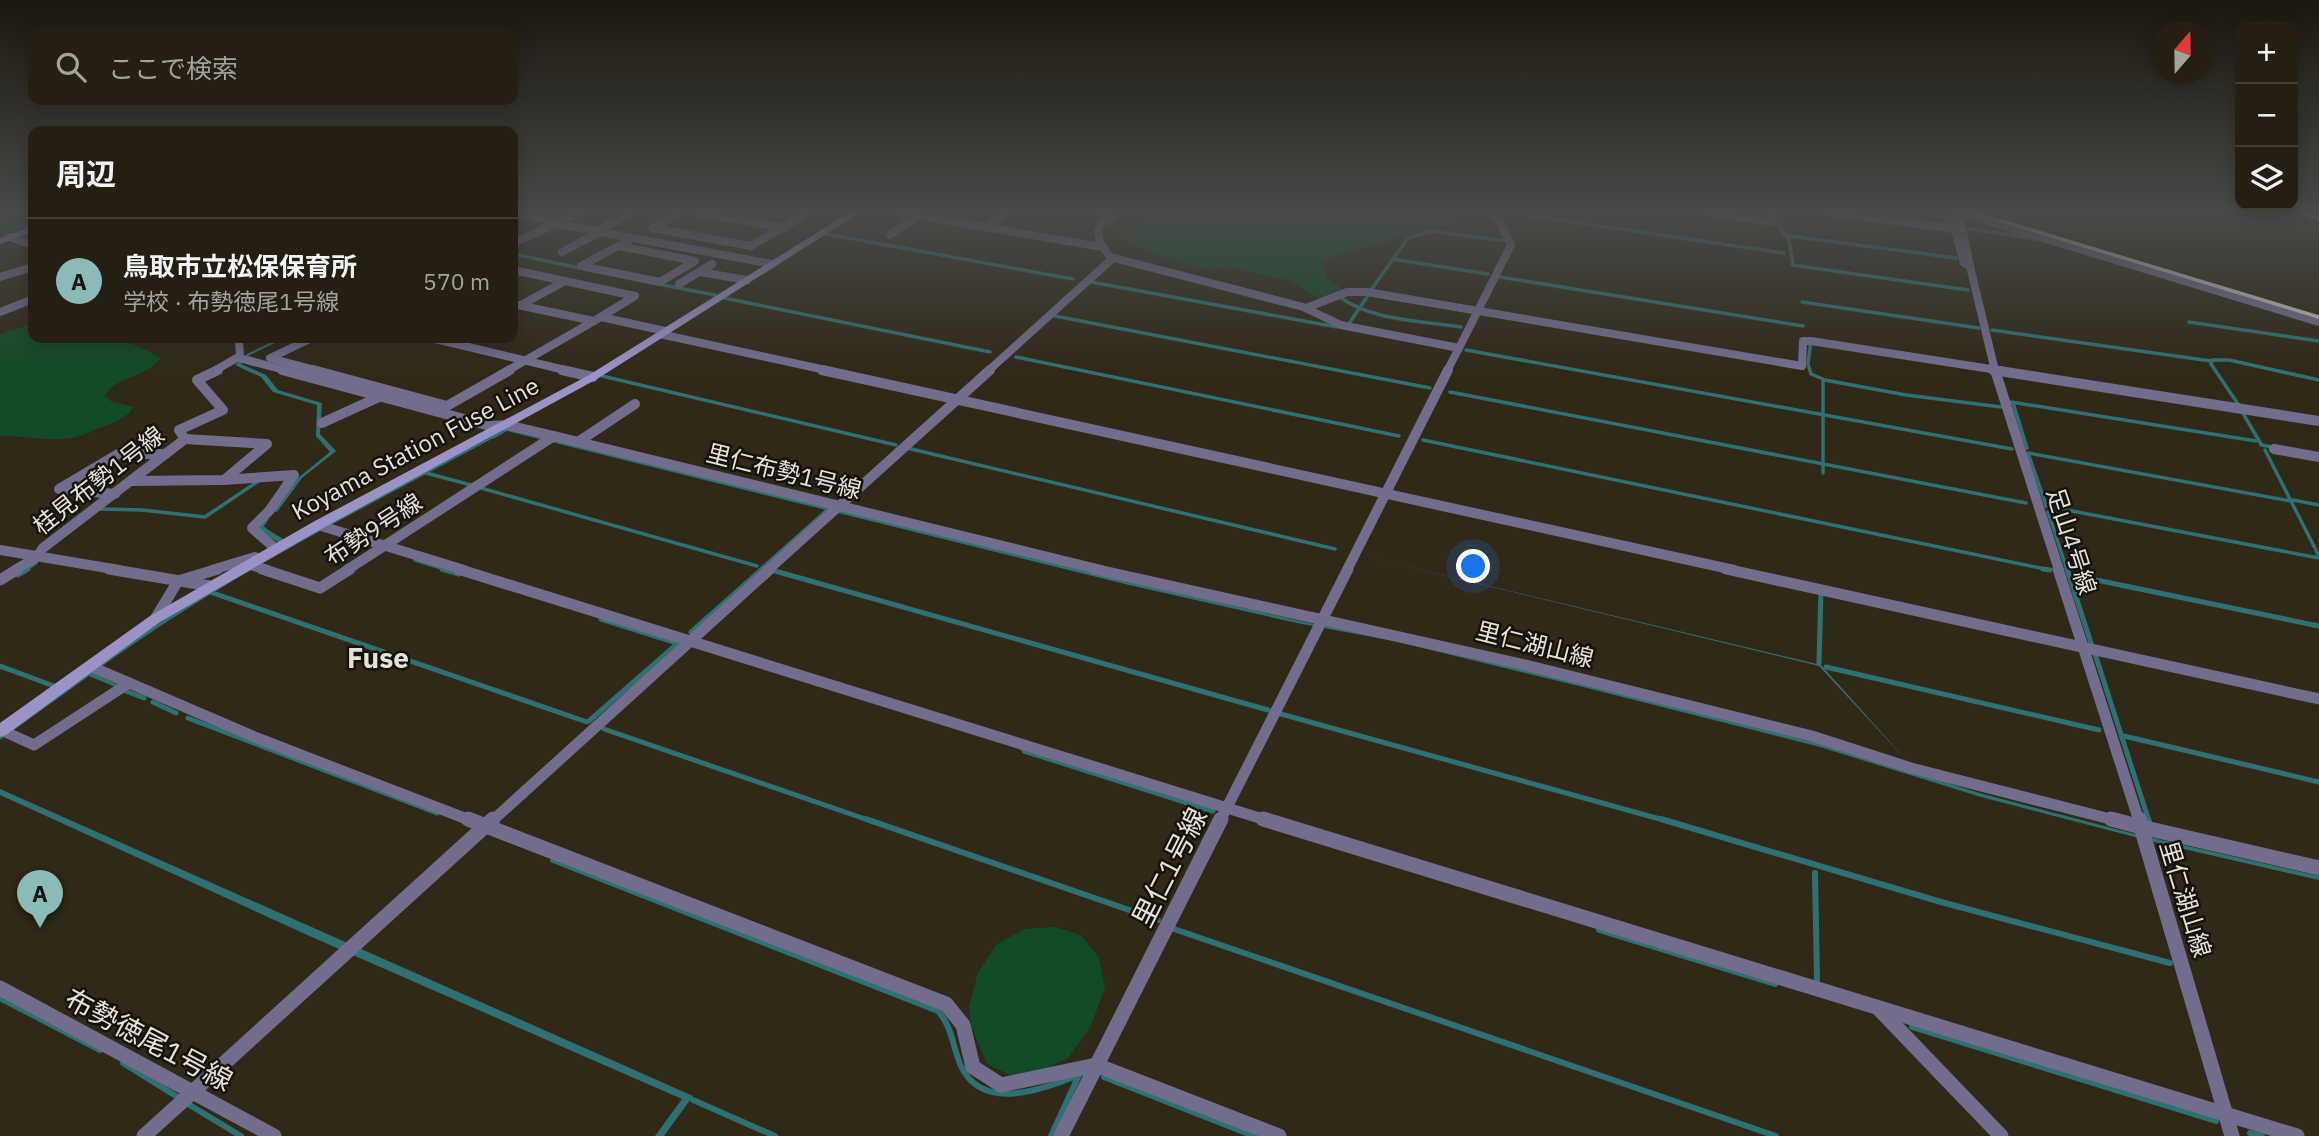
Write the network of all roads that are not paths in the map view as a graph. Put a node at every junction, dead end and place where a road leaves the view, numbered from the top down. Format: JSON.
{"nodes":[{"id":1,"x":583,"y":265,"type":"edge"},
{"id":2,"x":688,"y":265,"type":"edge"},
{"id":3,"x":710,"y":265,"type":"edge"},
{"id":4,"x":770,"y":265,"type":"edge"},
{"id":5,"x":1105,"y":265,"type":"edge"},
{"id":6,"x":1140,"y":265,"type":"edge"},
{"id":7,"x":1501,"y":265,"type":"edge"},
{"id":8,"x":2130,"y":265,"type":"edge"},
{"id":9,"x":1970,"y":266,"type":"edge"},
{"id":10,"x":28,"y":269,"type":"edge"},
{"id":11,"x":518,"y":271,"type":"edge"},
{"id":12,"x":700,"y":272,"type":"junction"},
{"id":13,"x":0,"y":277,"type":"edge"},
{"id":14,"x":747,"y":280,"type":"junction"},
{"id":15,"x":565,"y":281,"type":"junction"},
{"id":16,"x":679,"y":284,"type":"dead end"},
{"id":17,"x":28,"y":301,"type":"edge"},
{"id":18,"x":518,"y":304,"type":"edge"},
{"id":19,"x":518,"y":304,"type":"edge"},
{"id":20,"x":1306,"y":308,"type":"junction"},
{"id":21,"x":1477,"y":310,"type":"junction"},
{"id":22,"x":0,"y":312,"type":"edge"},
{"id":23,"x":598,"y":319,"type":"junction"},
{"id":24,"x":2319,"y":322,"type":"edge"},
{"id":25,"x":620,"y":327,"type":"dead end"},
{"id":26,"x":663,"y":332,"type":"junction"},
{"id":27,"x":239,"y":343,"type":"edge"},
{"id":28,"x":302,"y":343,"type":"edge"},
{"id":29,"x":451,"y":343,"type":"edge"},
{"id":30,"x":1459,"y":348,"type":"junction"},
{"id":31,"x":239,"y":358,"type":"junction"},
{"id":32,"x":525,"y":361,"type":"junction"},
{"id":33,"x":1995,"y":370,"type":"junction"},
{"id":34,"x":593,"y":377,"type":"junction"},
{"id":35,"x":391,"y":391,"type":"junction"},
{"id":36,"x":379,"y":397,"type":"junction"},
{"id":37,"x":955,"y":400,"type":"junction"},
{"id":38,"x":635,"y":404,"type":"dead end"},
{"id":39,"x":2319,"y":421,"type":"edge"},
{"id":40,"x":322,"y":423,"type":"dead end"},
{"id":41,"x":508,"y":425,"type":"junction"},
{"id":42,"x":554,"y":436,"type":"junction"},
{"id":43,"x":185,"y":439,"type":"junction"},
{"id":44,"x":578,"y":442,"type":"junction"},
{"id":45,"x":2274,"y":449,"type":"dead end"},
{"id":46,"x":166,"y":454,"type":"junction"},
{"id":47,"x":2319,"y":457,"type":"edge"},
{"id":48,"x":224,"y":480,"type":"junction"},
{"id":49,"x":131,"y":481,"type":"junction"},
{"id":50,"x":115,"y":494,"type":"junction"},
{"id":51,"x":1385,"y":494,"type":"junction"},
{"id":52,"x":838,"y":506,"type":"junction"},
{"id":53,"x":318,"y":525,"type":"junction"},
{"id":54,"x":385,"y":546,"type":"junction"},
{"id":55,"x":0,"y":550,"type":"edge"},
{"id":56,"x":272,"y":551,"type":"junction"},
{"id":57,"x":37,"y":556,"type":"junction"},
{"id":58,"x":248,"y":564,"type":"junction"},
{"id":59,"x":0,"y":580,"type":"edge"},
{"id":60,"x":178,"y":581,"type":"junction"},
{"id":61,"x":210,"y":586,"type":"junction"},
{"id":62,"x":155,"y":619,"type":"junction"},
{"id":63,"x":1320,"y":621,"type":"junction"},
{"id":64,"x":688,"y":640,"type":"junction"},
{"id":65,"x":2084,"y":647,"type":"junction"},
{"id":66,"x":92,"y":667,"type":"junction"},
{"id":67,"x":129,"y":683,"type":"junction"},
{"id":68,"x":2319,"y":699,"type":"edge"},
{"id":69,"x":1,"y":731,"type":"edge"},
{"id":70,"x":1226,"y":808,"type":"junction"},
{"id":71,"x":485,"y":825,"type":"junction"},
{"id":72,"x":2141,"y":827,"type":"junction"},
{"id":73,"x":2319,"y":868,"type":"edge"},
{"id":74,"x":0,"y":988,"type":"edge"},
{"id":75,"x":1879,"y":1009,"type":"junction"},
{"id":76,"x":1096,"y":1065,"type":"junction"},
{"id":77,"x":192,"y":1092,"type":"junction"},
{"id":78,"x":2227,"y":1116,"type":"junction"},
{"id":79,"x":144,"y":1136,"type":"edge"},
{"id":80,"x":274,"y":1136,"type":"edge"},
{"id":81,"x":1061,"y":1136,"type":"edge"},
{"id":82,"x":1279,"y":1136,"type":"edge"},
{"id":83,"x":2001,"y":1136,"type":"edge"},
{"id":84,"x":2232,"y":1136,"type":"edge"},
{"id":85,"x":2297,"y":1136,"type":"edge"}],
"edges":[{"from":1,"to":2,"type":"street"},
{"from":3,"to":12,"type":"street"},
{"from":4,"to":14,"type":"main road","name":"Koyama Station Fuse Line"},
{"from":5,"to":37,"type":"street"},
{"from":6,"to":20,"type":"street"},
{"from":7,"to":21,"type":"street"},
{"from":8,"to":24,"type":"street"},
{"from":9,"to":33,"type":"street","name":"足山4号線"},
{"from":10,"to":13,"type":"street"},
{"from":11,"to":15,"type":"street"},
{"from":12,"to":14,"type":"street"},
{"from":12,"to":16,"type":"street"},
{"from":14,"to":26,"type":"main road","name":"Koyama Station Fuse Line"},
{"from":15,"to":18,"type":"street"},
{"from":15,"to":23,"type":"street"},
{"from":17,"to":22,"type":"street"},
{"from":19,"to":23,"type":"street"},
{"from":20,"to":21,"type":"street"},
{"from":20,"to":30,"type":"street"},
{"from":21,"to":30,"type":"street"},
{"from":21,"to":33,"type":"street"},
{"from":23,"to":25,"type":"street"},
{"from":23,"to":26,"type":"street"},
{"from":23,"to":32,"type":"street"},
{"from":26,"to":34,"type":"main road","name":"Koyama Station Fuse Line"},
{"from":26,"to":37,"type":"street"},
{"from":27,"to":31,"type":"street"},
{"from":28,"to":35,"type":"street"},
{"from":29,"to":32,"type":"street"},
{"from":30,"to":51,"type":"street"},
{"from":31,"to":36,"type":"street","name":"里仁布勢1号線"},
{"from":31,"to":43,"type":"street","name":"桂見布勢1号線"},
{"from":32,"to":34,"type":"street"},
{"from":32,"to":35,"type":"street"},
{"from":33,"to":39,"type":"street"},
{"from":33,"to":65,"type":"street","name":"足山4号線"},
{"from":34,"to":41,"type":"main road","name":"Koyama Station Fuse Line"},
{"from":35,"to":36,"type":"street"},
{"from":36,"to":40,"type":"street"},
{"from":36,"to":41,"type":"street","name":"里仁布勢1号線"},
{"from":37,"to":51,"type":"street"},
{"from":37,"to":52,"type":"street"},
{"from":38,"to":44,"type":"street"},
{"from":41,"to":42,"type":"street","name":"里仁布勢1号線"},
{"from":41,"to":53,"type":"main road","name":"Koyama Station Fuse Line"},
{"from":42,"to":44,"type":"street","name":"里仁布勢1号線"},
{"from":42,"to":54,"type":"street","name":"布勢9号線"},
{"from":43,"to":46,"type":"street","name":"桂見布勢1号線"},
{"from":43,"to":48,"type":"street"},
{"from":44,"to":52,"type":"street","name":"里仁布勢1号線"},
{"from":45,"to":47,"type":"street"},
{"from":46,"to":49,"type":"street","name":"桂見布勢1号線"},
{"from":46,"to":50,"type":"street"},
{"from":48,"to":49,"type":"street"},
{"from":48,"to":56,"type":"street"},
{"from":49,"to":50,"type":"street","name":"桂見布勢1号線"},
{"from":50,"to":57,"type":"street","name":"桂見布勢1号線"},
{"from":51,"to":63,"type":"street"},
{"from":51,"to":65,"type":"street"},
{"from":52,"to":63,"type":"street","name":"里仁布勢1号線"},
{"from":52,"to":64,"type":"street"},
{"from":53,"to":54,"type":"street"},
{"from":53,"to":56,"type":"main road","name":"Koyama Station Fuse Line"},
{"from":54,"to":58,"type":"street","name":"布勢9号線"},
{"from":54,"to":64,"type":"street"},
{"from":55,"to":57,"type":"street"},
{"from":56,"to":58,"type":"main road","name":"Koyama Station Fuse Line"},
{"from":56,"to":60,"type":"street"},
{"from":57,"to":59,"type":"street","name":"桂見布勢1号線"},
{"from":57,"to":60,"type":"street"},
{"from":58,"to":61,"type":"main road","name":"Koyama Station Fuse Line"},
{"from":60,"to":61,"type":"street"},
{"from":60,"to":62,"type":"street"},
{"from":61,"to":62,"type":"main road","name":"Koyama Station Fuse Line"},
{"from":62,"to":66,"type":"main road","name":"Koyama Station Fuse Line"},
{"from":63,"to":70,"type":"street","name":"里仁1号線"},
{"from":63,"to":72,"type":"street","name":"里仁湖山線"},
{"from":64,"to":70,"type":"street"},
{"from":64,"to":71,"type":"street"},
{"from":65,"to":68,"type":"street"},
{"from":65,"to":72,"type":"street","name":"足山4号線"},
{"from":66,"to":67,"type":"street"},
{"from":66,"to":69,"type":"main road","name":"Koyama Station Fuse Line"},
{"from":67,"to":69,"type":"street"},
{"from":67,"to":71,"type":"street"},
{"from":70,"to":75,"type":"street"},
{"from":70,"to":76,"type":"street","name":"里仁1号線"},
{"from":71,"to":76,"type":"street"},
{"from":71,"to":77,"type":"street"},
{"from":72,"to":73,"type":"street"},
{"from":72,"to":78,"type":"street","name":"里仁湖山線"},
{"from":74,"to":77,"type":"street","name":"布勢徳尾1号線"},
{"from":75,"to":78,"type":"street"},
{"from":75,"to":83,"type":"street"},
{"from":76,"to":81,"type":"street","name":"里仁1号線"},
{"from":76,"to":82,"type":"street"},
{"from":77,"to":79,"type":"street"},
{"from":77,"to":80,"type":"street","name":"布勢徳尾1号線"},
{"from":78,"to":84,"type":"street","name":"里仁湖山線"},
{"from":78,"to":85,"type":"street"}]}
